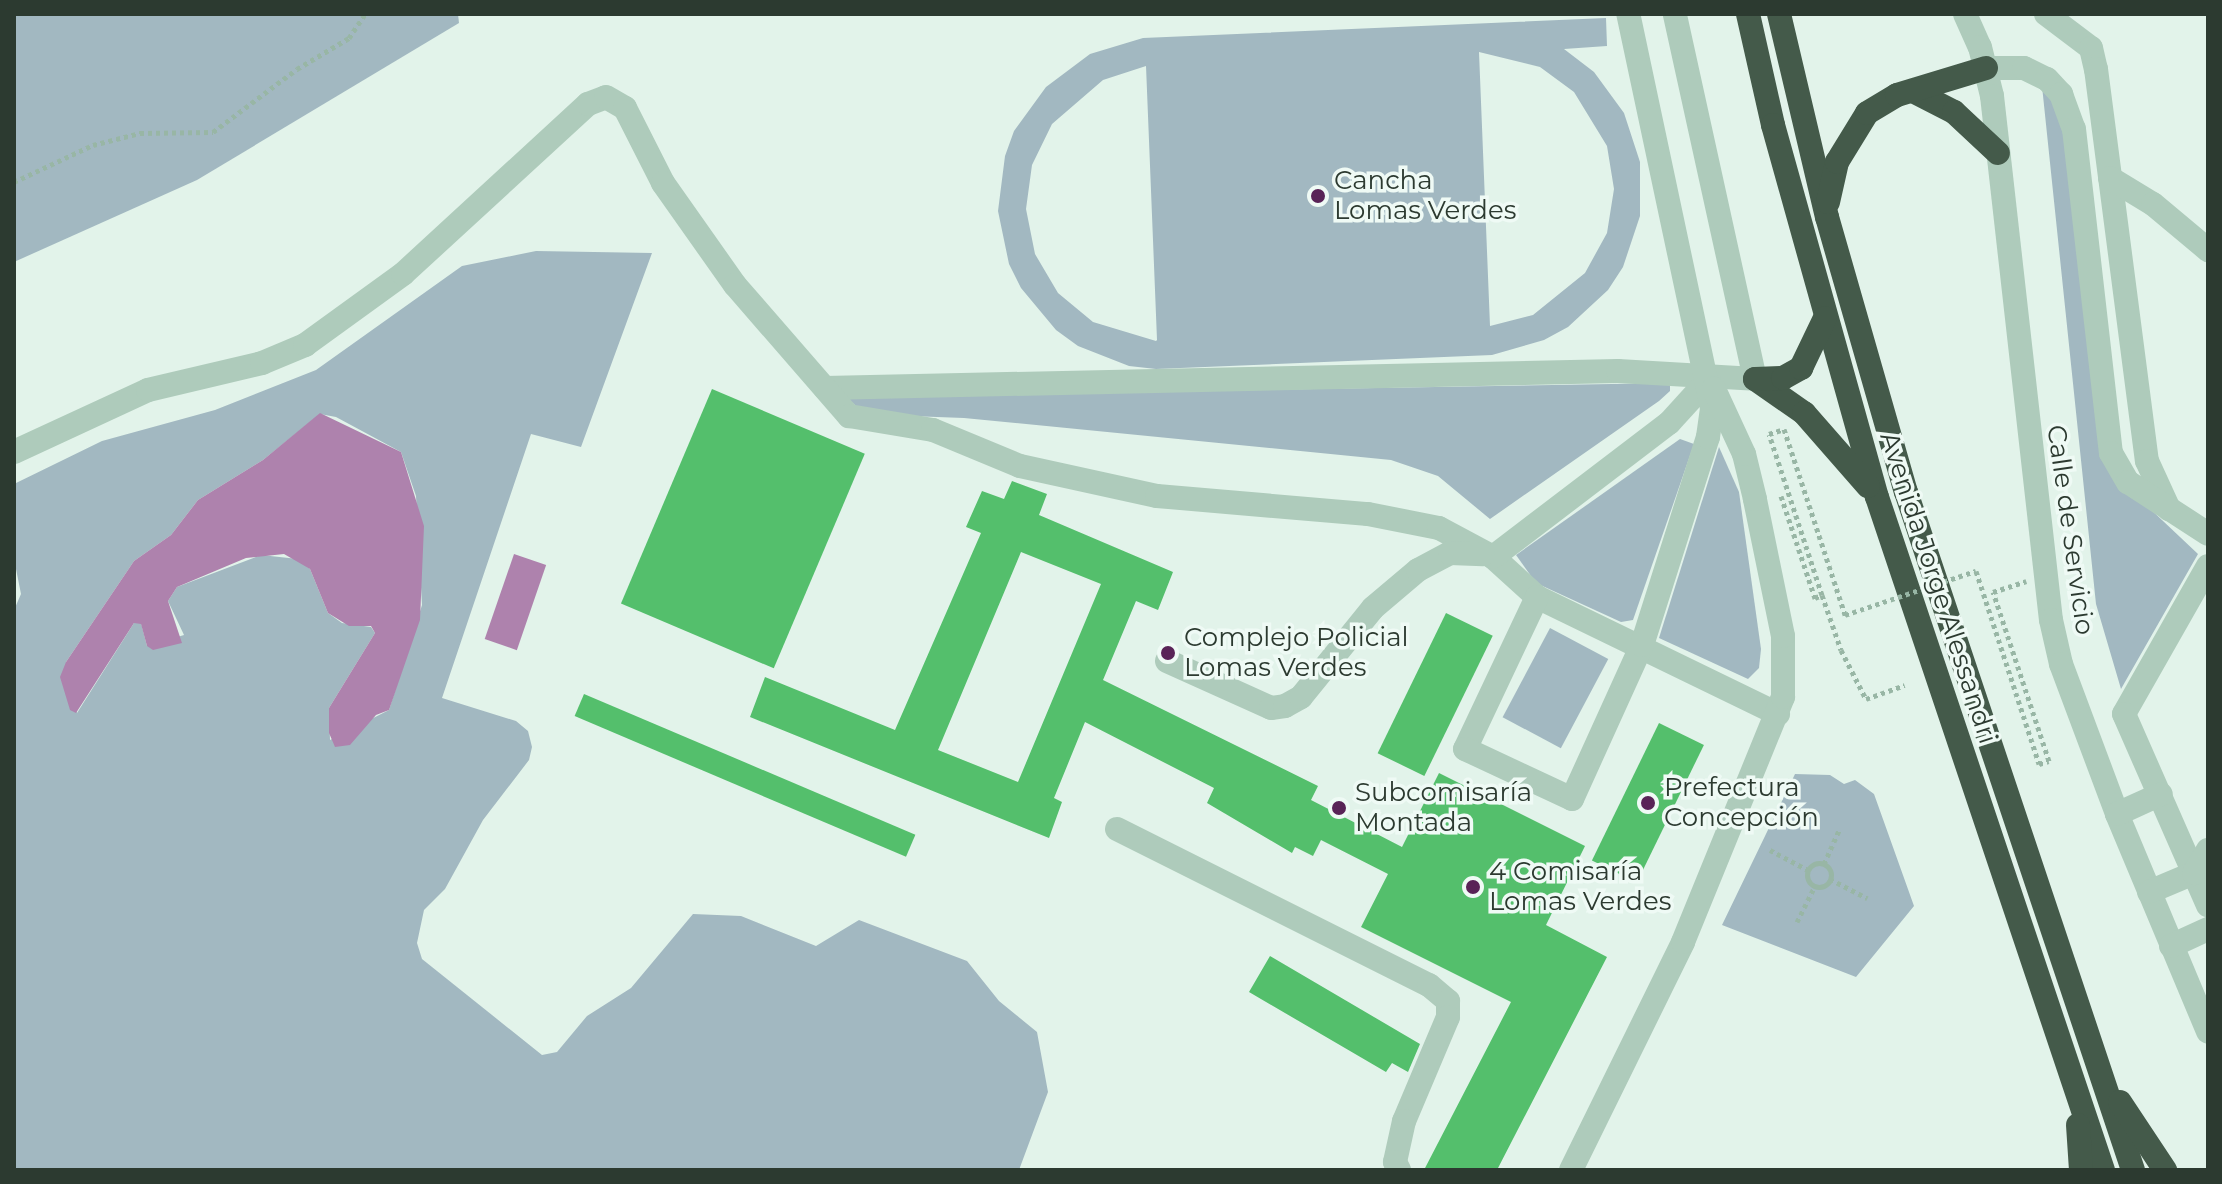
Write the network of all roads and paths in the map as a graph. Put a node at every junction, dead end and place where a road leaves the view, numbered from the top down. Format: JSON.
{"nodes":[{"id":1,"x":365,"y":14,"type":"edge"},
{"id":2,"x":1628,"y":14,"type":"edge"},
{"id":3,"x":1675,"y":14,"type":"edge"},
{"id":4,"x":1748,"y":14,"type":"edge"},
{"id":5,"x":1779,"y":14,"type":"edge"},
{"id":6,"x":1965,"y":14,"type":"edge"},
{"id":7,"x":2046,"y":14,"type":"edge"},
{"id":8,"x":1986,"y":68,"type":"junction"},
{"id":9,"x":1913,"y":91,"type":"junction"},
{"id":10,"x":1998,"y":153,"type":"junction"},
{"id":11,"x":2110,"y":178,"type":"junction"},
{"id":12,"x":14,"y":182,"type":"edge"},
{"id":13,"x":1827,"y":217,"type":"junction"},
{"id":14,"x":2208,"y":250,"type":"edge"},
{"id":15,"x":1825,"y":318,"type":"junction"},
{"id":16,"x":1709,"y":379,"type":"junction"},
{"id":17,"x":1755,"y":379,"type":"junction"},
{"id":18,"x":825,"y":388,"type":"junction"},
{"id":19,"x":1759,"y":428,"type":"dead end"},
{"id":20,"x":14,"y":452,"type":"edge"},
{"id":21,"x":1877,"y":497,"type":"junction"},
{"id":22,"x":2169,"y":509,"type":"junction"},
{"id":23,"x":2208,"y":534,"type":"edge"},
{"id":24,"x":1493,"y":557,"type":"junction"},
{"id":25,"x":2208,"y":566,"type":"edge"},
{"id":26,"x":2045,"y":575,"type":"junction"},
{"id":27,"x":1822,"y":595,"type":"junction"},
{"id":28,"x":1537,"y":597,"type":"junction"},
{"id":29,"x":1642,"y":645,"type":"junction"},
{"id":30,"x":1167,"y":661,"type":"dead end"},
{"id":31,"x":1905,"y":685,"type":"dead end"},
{"id":32,"x":1778,"y":714,"type":"junction"},
{"id":33,"x":2161,"y":794,"type":"junction"},
{"id":34,"x":2117,"y":814,"type":"junction"},
{"id":35,"x":1840,"y":828,"type":"dead end"},
{"id":36,"x":1117,"y":829,"type":"dead end"},
{"id":37,"x":1770,"y":850,"type":"dead end"},
{"id":38,"x":2208,"y":850,"type":"edge"},
{"id":39,"x":1824,"y":864,"type":"junction"},
{"id":40,"x":1808,"y":870,"type":"junction"},
{"id":41,"x":2194,"y":873,"type":"junction"},
{"id":42,"x":1830,"y":879,"type":"junction"},
{"id":43,"x":1815,"y":886,"type":"junction"},
{"id":44,"x":2149,"y":892,"type":"junction"},
{"id":45,"x":1867,"y":898,"type":"dead end"},
{"id":46,"x":2208,"y":905,"type":"edge"},
{"id":47,"x":1797,"y":922,"type":"dead end"},
{"id":48,"x":2208,"y":929,"type":"edge"},
{"id":49,"x":2171,"y":946,"type":"junction"},
{"id":50,"x":2208,"y":1032,"type":"edge"},
{"id":51,"x":2090,"y":1047,"type":"junction"},
{"id":52,"x":2073,"y":1083,"type":"junction"},
{"id":53,"x":1399,"y":1170,"type":"edge"},
{"id":54,"x":1571,"y":1170,"type":"edge"},
{"id":55,"x":2081,"y":1170,"type":"edge"},
{"id":56,"x":2103,"y":1170,"type":"edge"},
{"id":57,"x":2133,"y":1170,"type":"edge"},
{"id":58,"x":2165,"y":1170,"type":"edge"}],
"edges":[{"from":1,"to":12,"type":"path"},
{"from":2,"to":16,"type":"street"},
{"from":3,"to":17,"type":"street"},
{"from":4,"to":15,"type":"highway","name":"Avenida Jorge Alessandri"},
{"from":5,"to":13,"type":"highway","name":"Avenida Jorge Alessandri"},
{"from":6,"to":8,"type":"street","name":"Calle de Servicio"},
{"from":7,"to":11,"type":"street"},
{"from":8,"to":9,"type":"highway"},
{"from":8,"to":10,"type":"street","name":"Calle de Servicio"},
{"from":8,"to":22,"type":"street"},
{"from":9,"to":10,"type":"highway"},
{"from":9,"to":13,"type":"highway"},
{"from":10,"to":26,"type":"street","name":"Calle de Servicio"},
{"from":11,"to":14,"type":"street"},
{"from":11,"to":22,"type":"street"},
{"from":13,"to":51,"type":"highway","name":"Avenida Jorge Alessandri"},
{"from":15,"to":17,"type":"highway"},
{"from":15,"to":21,"type":"highway","name":"Avenida Jorge Alessandri"},
{"from":16,"to":17,"type":"street"},
{"from":16,"to":18,"type":"street"},
{"from":16,"to":24,"type":"street"},
{"from":16,"to":29,"type":"street"},
{"from":16,"to":32,"type":"street"},
{"from":17,"to":21,"type":"highway"},
{"from":18,"to":20,"type":"street"},
{"from":18,"to":24,"type":"street"},
{"from":19,"to":27,"type":"path"},
{"from":21,"to":52,"type":"highway","name":"Avenida Jorge Alessandri"},
{"from":22,"to":23,"type":"street"},
{"from":24,"to":28,"type":"street"},
{"from":24,"to":30,"type":"street"},
{"from":25,"to":33,"type":"street"},
{"from":26,"to":27,"type":"path","bridge":true},
{"from":26,"to":34,"type":"street","name":"Calle de Servicio"},
{"from":27,"to":31,"type":"path"},
{"from":28,"to":29,"type":"street"},
{"from":28,"to":29,"type":"street"},
{"from":29,"to":32,"type":"street"},
{"from":32,"to":54,"type":"street"},
{"from":33,"to":34,"type":"street"},
{"from":33,"to":41,"type":"street"},
{"from":34,"to":44,"type":"street","name":"Calle de Servicio"},
{"from":35,"to":39,"type":"path"},
{"from":36,"to":53,"type":"street"},
{"from":37,"to":40,"type":"path"},
{"from":38,"to":41,"type":"street"},
{"from":39,"to":40,"type":"path"},
{"from":39,"to":42,"type":"path"},
{"from":40,"to":43,"type":"path"},
{"from":41,"to":44,"type":"street"},
{"from":41,"to":46,"type":"street"},
{"from":42,"to":43,"type":"path"},
{"from":42,"to":45,"type":"path"},
{"from":43,"to":47,"type":"path"},
{"from":44,"to":49,"type":"street","name":"Calle de Servicio"},
{"from":48,"to":49,"type":"street"},
{"from":49,"to":50,"type":"street","name":"Calle de Servicio"},
{"from":51,"to":57,"type":"highway","name":"Avenida Jorge Alessandri"},
{"from":51,"to":58,"type":"highway"},
{"from":52,"to":55,"type":"highway"},
{"from":52,"to":56,"type":"highway","name":"Avenida Jorge Alessandri"}]}
